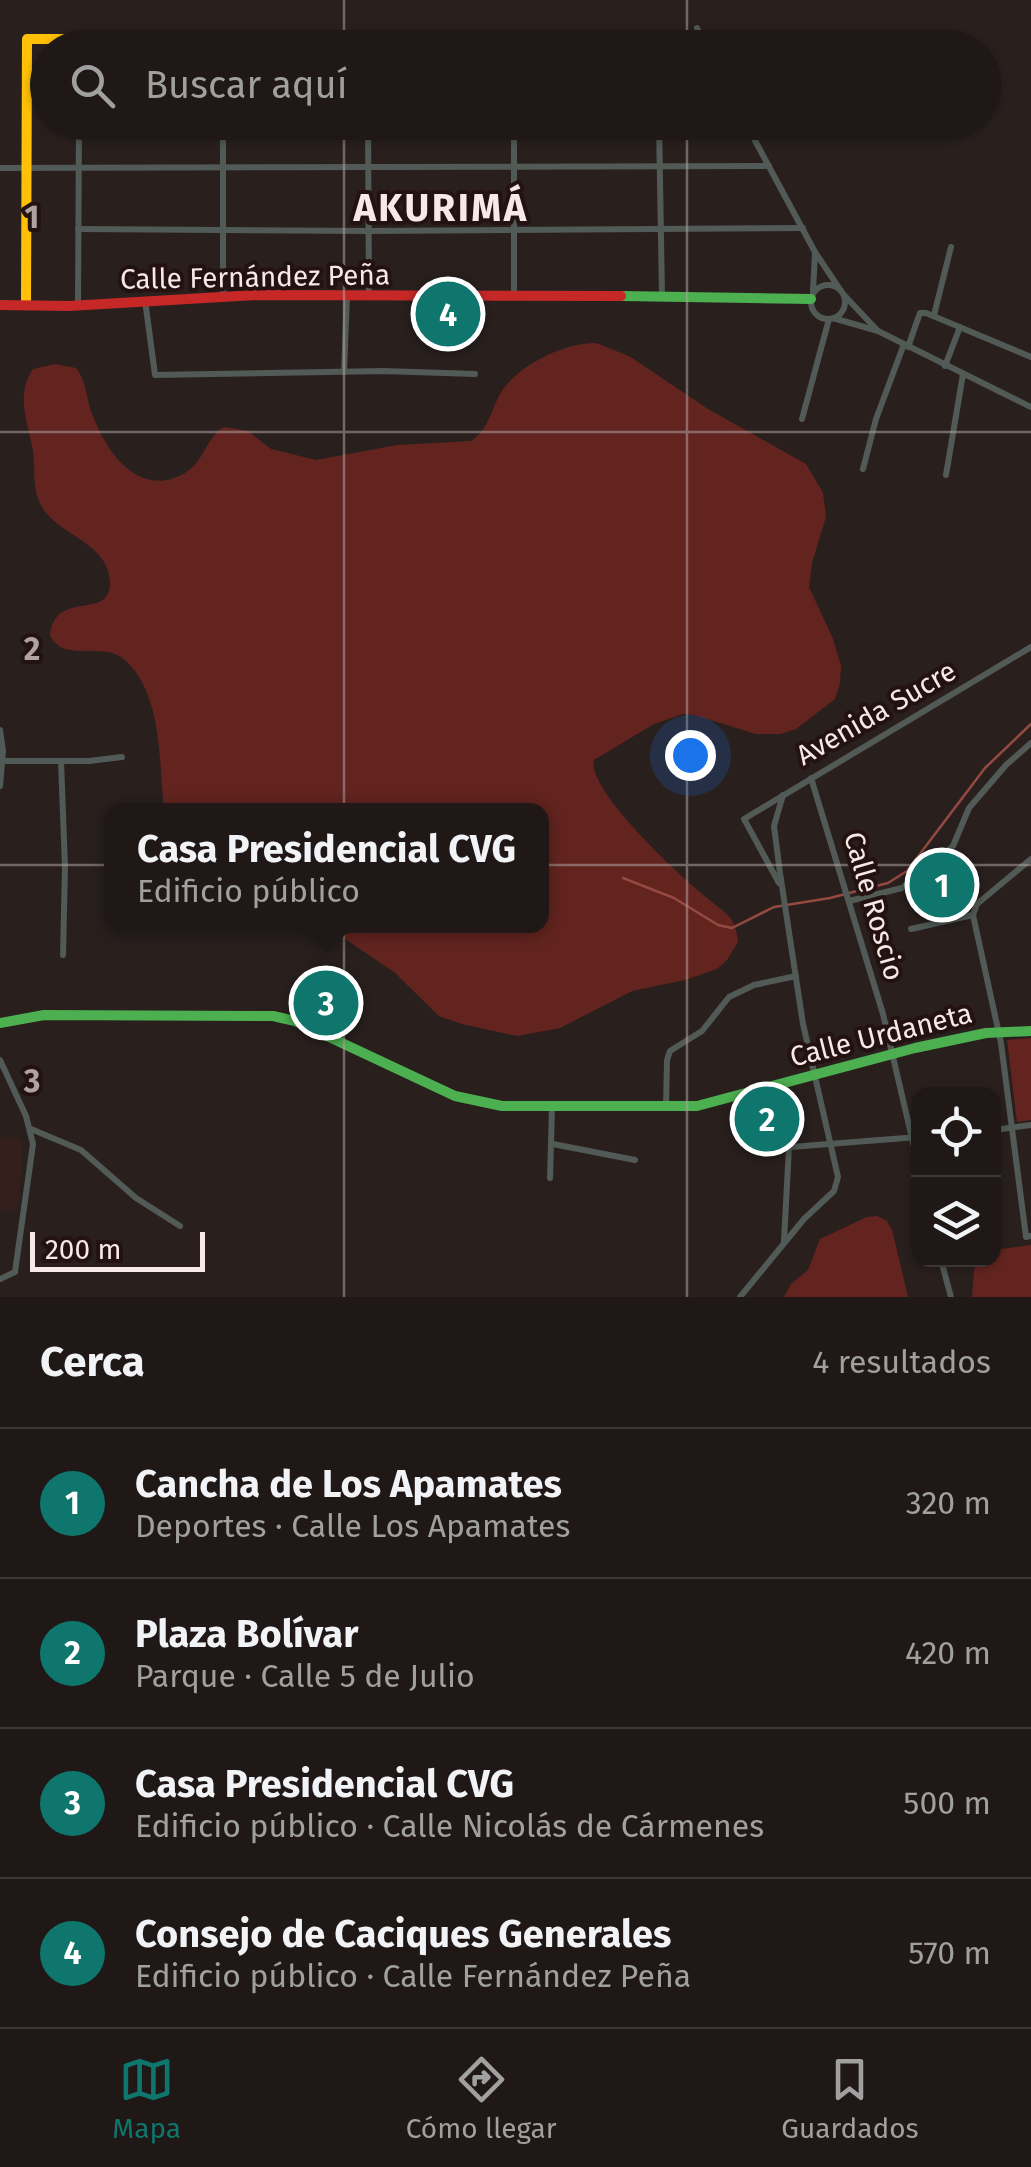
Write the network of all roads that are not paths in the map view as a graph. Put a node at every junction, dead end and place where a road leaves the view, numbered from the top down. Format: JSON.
{"nodes":[{"id":1,"x":30,"y":40,"type":"edge"},
{"id":2,"x":79,"y":140,"type":"edge"},
{"id":3,"x":223,"y":140,"type":"edge"},
{"id":4,"x":368,"y":140,"type":"edge"},
{"id":5,"x":514,"y":140,"type":"edge"},
{"id":6,"x":659,"y":140,"type":"edge"},
{"id":7,"x":755,"y":140,"type":"edge"},
{"id":8,"x":660,"y":164,"type":"junction"},
{"id":9,"x":26,"y":166,"type":"junction"},
{"id":10,"x":368,"y":166,"type":"junction"},
{"id":11,"x":514,"y":166,"type":"junction"},
{"id":12,"x":769,"y":166,"type":"junction"},
{"id":13,"x":79,"y":167,"type":"junction"},
{"id":14,"x":0,"y":168,"type":"edge"},
{"id":15,"x":224,"y":168,"type":"junction"},
{"id":16,"x":660,"y":227,"type":"junction"},
{"id":17,"x":803,"y":228,"type":"junction"},
{"id":18,"x":78,"y":229,"type":"junction"},
{"id":19,"x":514,"y":230,"type":"junction"},
{"id":20,"x":223,"y":231,"type":"junction"},
{"id":21,"x":369,"y":231,"type":"junction"},
{"id":22,"x":952,"y":247,"type":"dead end"},
{"id":23,"x":815,"y":252,"type":"junction"},
{"id":24,"x":842,"y":292,"type":"junction"},
{"id":25,"x":514,"y":293,"type":"junction"},
{"id":26,"x":223,"y":296,"type":"junction"},
{"id":27,"x":347,"y":296,"type":"junction"},
{"id":28,"x":369,"y":296,"type":"junction"},
{"id":29,"x":662,"y":296,"type":"junction"},
{"id":30,"x":812,"y":296,"type":"junction"},
{"id":31,"x":145,"y":299,"type":"junction"},
{"id":32,"x":0,"y":304,"type":"edge"},
{"id":33,"x":78,"y":305,"type":"junction"},
{"id":34,"x":26,"y":306,"type":"junction"},
{"id":35,"x":934,"y":315,"type":"junction"},
{"id":36,"x":832,"y":318,"type":"junction"},
{"id":37,"x":960,"y":327,"type":"junction"},
{"id":38,"x":878,"y":331,"type":"junction"},
{"id":39,"x":906,"y":346,"type":"junction"},
{"id":40,"x":1031,"y":357,"type":"edge"},
{"id":41,"x":945,"y":366,"type":"junction"},
{"id":42,"x":344,"y":372,"type":"junction"},
{"id":43,"x":475,"y":374,"type":"dead end"},
{"id":44,"x":963,"y":374,"type":"junction"},
{"id":45,"x":1031,"y":407,"type":"edge"},
{"id":46,"x":802,"y":420,"type":"dead end"},
{"id":47,"x":863,"y":468,"type":"dead end"},
{"id":48,"x":946,"y":475,"type":"dead end"},
{"id":49,"x":1031,"y":647,"type":"edge"},
{"id":50,"x":0,"y":730,"type":"edge"},
{"id":51,"x":1031,"y":743,"type":"edge"},
{"id":52,"x":122,"y":757,"type":"dead end"},
{"id":53,"x":3,"y":761,"type":"junction"},
{"id":54,"x":60,"y":761,"type":"junction"},
{"id":55,"x":811,"y":778,"type":"junction"},
{"id":56,"x":0,"y":786,"type":"edge"},
{"id":57,"x":783,"y":795,"type":"junction"},
{"id":58,"x":1031,"y":859,"type":"edge"},
{"id":59,"x":782,"y":889,"type":"junction"},
{"id":60,"x":848,"y":896,"type":"junction"},
{"id":61,"x":973,"y":916,"type":"junction"},
{"id":62,"x":911,"y":928,"type":"dead end"},
{"id":63,"x":63,"y":955,"type":"dead end"},
{"id":64,"x":796,"y":976,"type":"junction"},
{"id":65,"x":0,"y":1023,"type":"edge"},
{"id":66,"x":1031,"y":1031,"type":"edge"},
{"id":67,"x":998,"y":1032,"type":"junction"},
{"id":68,"x":893,"y":1053,"type":"junction"},
{"id":69,"x":0,"y":1060,"type":"edge"},
{"id":70,"x":815,"y":1073,"type":"junction"},
{"id":71,"x":4,"y":1078,"type":"edge"},
{"id":72,"x":778,"y":1084,"type":"junction"},
{"id":73,"x":744,"y":1094,"type":"junction"},
{"id":74,"x":552,"y":1106,"type":"junction"},
{"id":75,"x":666,"y":1108,"type":"junction"},
{"id":76,"x":911,"y":1119,"type":"edge"},
{"id":77,"x":1031,"y":1126,"type":"edge"},
{"id":78,"x":30,"y":1128,"type":"junction"},
{"id":79,"x":1011,"y":1128,"type":"junction"},
{"id":80,"x":1001,"y":1129,"type":"edge"},
{"id":81,"x":911,"y":1137,"type":"edge"},
{"id":82,"x":832,"y":1143,"type":"junction"},
{"id":83,"x":553,"y":1144,"type":"junction"},
{"id":84,"x":789,"y":1147,"type":"junction"},
{"id":85,"x":634,"y":1160,"type":"dead end"},
{"id":86,"x":550,"y":1178,"type":"dead end"},
{"id":87,"x":180,"y":1226,"type":"dead end"},
{"id":88,"x":1028,"y":1236,"type":"edge"},
{"id":89,"x":783,"y":1243,"type":"junction"},
{"id":90,"x":943,"y":1267,"type":"edge"},
{"id":91,"x":0,"y":1279,"type":"edge"},
{"id":92,"x":740,"y":1297,"type":"edge"},
{"id":93,"x":951,"y":1297,"type":"edge"}],
"edges":[{"from":1,"to":9,"type":"street"},
{"from":2,"to":13,"type":"street"},
{"from":3,"to":15,"type":"street"},
{"from":4,"to":10,"type":"street"},
{"from":5,"to":11,"type":"street"},
{"from":6,"to":8,"type":"street"},
{"from":7,"to":12,"type":"street"},
{"from":8,"to":11,"type":"street"},
{"from":8,"to":12,"type":"street"},
{"from":8,"to":16,"type":"street"},
{"from":9,"to":13,"type":"street"},
{"from":9,"to":14,"type":"street"},
{"from":9,"to":34,"type":"street"},
{"from":10,"to":11,"type":"street"},
{"from":10,"to":15,"type":"street"},
{"from":10,"to":21,"type":"street"},
{"from":11,"to":19,"type":"street"},
{"from":12,"to":17,"type":"street"},
{"from":13,"to":15,"type":"street"},
{"from":13,"to":18,"type":"street"},
{"from":15,"to":20,"type":"street"},
{"from":16,"to":17,"type":"street"},
{"from":16,"to":19,"type":"street"},
{"from":16,"to":29,"type":"street"},
{"from":17,"to":23,"type":"street"},
{"from":18,"to":20,"type":"street"},
{"from":18,"to":33,"type":"street"},
{"from":19,"to":21,"type":"street"},
{"from":19,"to":25,"type":"street"},
{"from":20,"to":21,"type":"street"},
{"from":20,"to":26,"type":"street"},
{"from":21,"to":28,"type":"street"},
{"from":22,"to":35,"type":"street"},
{"from":23,"to":24,"type":"street"},
{"from":23,"to":30,"type":"street"},
{"from":24,"to":30,"type":"street"},
{"from":24,"to":36,"type":"street"},
{"from":24,"to":38,"type":"street"},
{"from":25,"to":28,"type":"street","name":"Calle Fernández Peña"},
{"from":25,"to":29,"type":"street","name":"Calle Fernández Peña"},
{"from":26,"to":27,"type":"street","name":"Calle Fernández Peña"},
{"from":26,"to":31,"type":"street","name":"Calle Fernández Peña"},
{"from":27,"to":28,"type":"street","name":"Calle Fernández Peña"},
{"from":27,"to":42,"type":"street"},
{"from":29,"to":30,"type":"street","name":"Calle Fernández Peña"},
{"from":30,"to":36,"type":"street"},
{"from":31,"to":33,"type":"street","name":"Calle Fernández Peña"},
{"from":31,"to":42,"type":"street"},
{"from":32,"to":34,"type":"street","name":"Calle Fernández Peña"},
{"from":33,"to":34,"type":"street","name":"Calle Fernández Peña"},
{"from":35,"to":37,"type":"street"},
{"from":35,"to":39,"type":"street"},
{"from":36,"to":38,"type":"street"},
{"from":36,"to":46,"type":"street"},
{"from":37,"to":40,"type":"street"},
{"from":37,"to":41,"type":"street"},
{"from":38,"to":39,"type":"street"},
{"from":39,"to":41,"type":"street"},
{"from":39,"to":47,"type":"street"},
{"from":41,"to":44,"type":"street"},
{"from":42,"to":43,"type":"street"},
{"from":44,"to":45,"type":"street"},
{"from":44,"to":48,"type":"street"},
{"from":49,"to":55,"type":"street","name":"Avenida Sucre"},
{"from":50,"to":53,"type":"street"},
{"from":51,"to":60,"type":"street"},
{"from":52,"to":54,"type":"street"},
{"from":53,"to":54,"type":"street"},
{"from":53,"to":56,"type":"street"},
{"from":54,"to":63,"type":"street"},
{"from":55,"to":57,"type":"street","name":"Avenida Sucre"},
{"from":55,"to":60,"type":"street","name":"Calle Roscio"},
{"from":57,"to":59,"type":"street"},
{"from":57,"to":59,"type":"street","name":"Avenida Sucre"},
{"from":58,"to":61,"type":"street"},
{"from":59,"to":64,"type":"street"},
{"from":60,"to":68,"type":"street","name":"Calle Roscio"},
{"from":61,"to":62,"type":"street"},
{"from":61,"to":67,"type":"street"},
{"from":64,"to":70,"type":"street"},
{"from":64,"to":75,"type":"street"},
{"from":65,"to":74,"type":"street","name":"Calle Urdaneta"},
{"from":66,"to":67,"type":"street","name":"Calle Urdaneta"},
{"from":67,"to":68,"type":"street","name":"Calle Urdaneta"},
{"from":67,"to":79,"type":"street"},
{"from":68,"to":70,"type":"street","name":"Calle Urdaneta"},
{"from":68,"to":76,"type":"street","name":"Calle Roscio"},
{"from":69,"to":71,"type":"street"},
{"from":70,"to":72,"type":"street","name":"Calle Urdaneta"},
{"from":70,"to":82,"type":"street"},
{"from":71,"to":78,"type":"street"},
{"from":72,"to":73,"type":"street","name":"Calle Urdaneta"},
{"from":72,"to":84,"type":"street"},
{"from":73,"to":75,"type":"street","name":"Calle Urdaneta"},
{"from":73,"to":84,"type":"street"},
{"from":74,"to":75,"type":"street","name":"Calle Urdaneta"},
{"from":74,"to":83,"type":"street"},
{"from":77,"to":79,"type":"street"},
{"from":78,"to":87,"type":"street"},
{"from":78,"to":91,"type":"street"},
{"from":79,"to":80,"type":"street"},
{"from":79,"to":88,"type":"street"},
{"from":81,"to":82,"type":"street"},
{"from":82,"to":84,"type":"street"},
{"from":82,"to":89,"type":"street"},
{"from":83,"to":85,"type":"street"},
{"from":83,"to":86,"type":"street"},
{"from":84,"to":89,"type":"street"},
{"from":89,"to":92,"type":"street"},
{"from":90,"to":93,"type":"street"}]}
